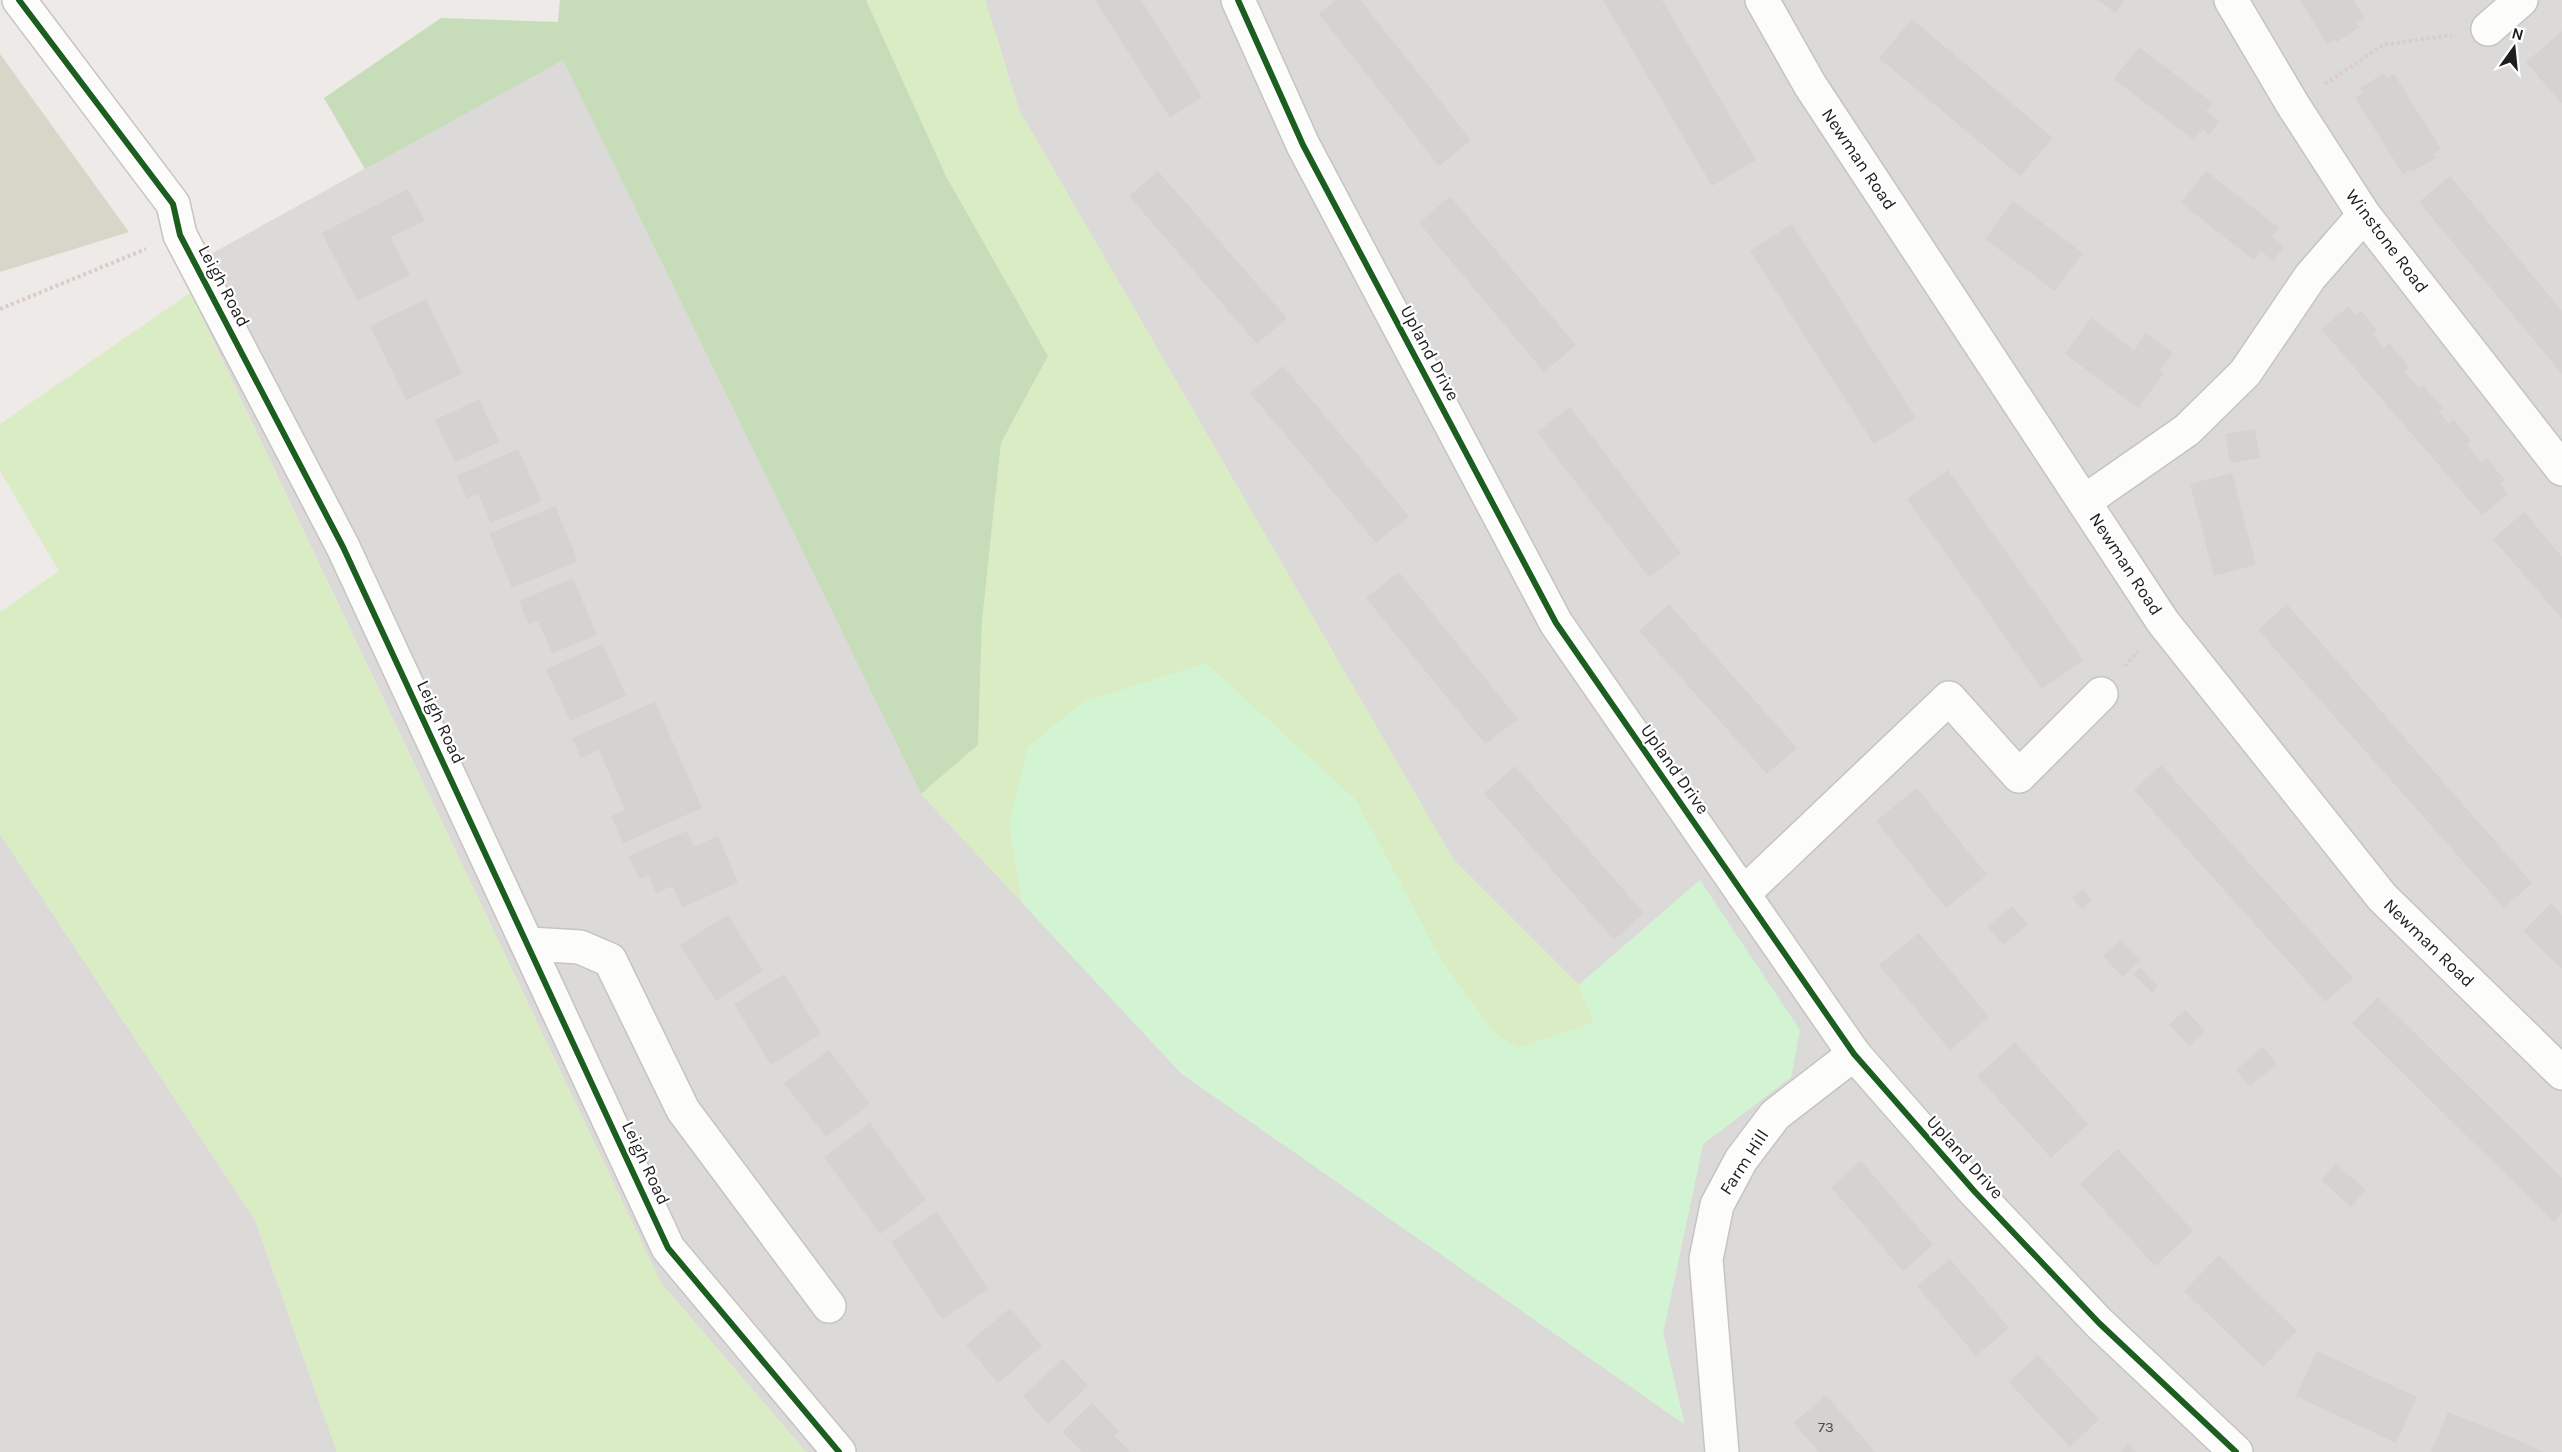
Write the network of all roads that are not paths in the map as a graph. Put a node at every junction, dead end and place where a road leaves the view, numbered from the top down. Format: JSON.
{"nodes":[{"id":1,"x":19,"y":0,"type":"edge"},
{"id":2,"x":1238,"y":0,"type":"edge"},
{"id":3,"x":1762,"y":0,"type":"edge"},
{"id":4,"x":2231,"y":0,"type":"edge"},
{"id":5,"x":2521,"y":0,"type":"edge"},
{"id":6,"x":2488,"y":29,"type":"road end"},
{"id":7,"x":2364,"y":215,"type":"junction"},
{"id":8,"x":2562,"y":469,"type":"edge"},
{"id":9,"x":2085,"y":501,"type":"junction"},
{"id":10,"x":2102,"y":694,"type":"road end"},
{"id":11,"x":1743,"y":894,"type":"junction"},
{"id":12,"x":529,"y":944,"type":"junction"},
{"id":13,"x":1854,"y":1054,"type":"junction"},
{"id":14,"x":2562,"y":1073,"type":"edge"},
{"id":15,"x":829,"y":1306,"type":"dead end"},
{"id":16,"x":839,"y":1452,"type":"edge"},
{"id":17,"x":1722,"y":1452,"type":"edge"},
{"id":18,"x":2236,"y":1452,"type":"edge"}],
"edges":[{"from":1,"to":12,"type":"street","name":"Leigh Road"},
{"from":2,"to":11,"type":"street","name":"Upland Drive"},
{"from":3,"to":9,"type":"street","name":"Newman Road"},
{"from":4,"to":7,"type":"street","name":"Winstone Road"},
{"from":5,"to":6,"type":"street"},
{"from":7,"to":8,"type":"street","name":"Winstone Road"},
{"from":7,"to":9,"type":"street"},
{"from":9,"to":14,"type":"street","name":"Newman Road"},
{"from":10,"to":11,"type":"street"},
{"from":11,"to":13,"type":"street","name":"Upland Drive"},
{"from":12,"to":15,"type":"street"},
{"from":12,"to":16,"type":"street","name":"Leigh Road"},
{"from":13,"to":17,"type":"street","name":"Farm Hill"},
{"from":13,"to":18,"type":"street","name":"Upland Drive"}]}
